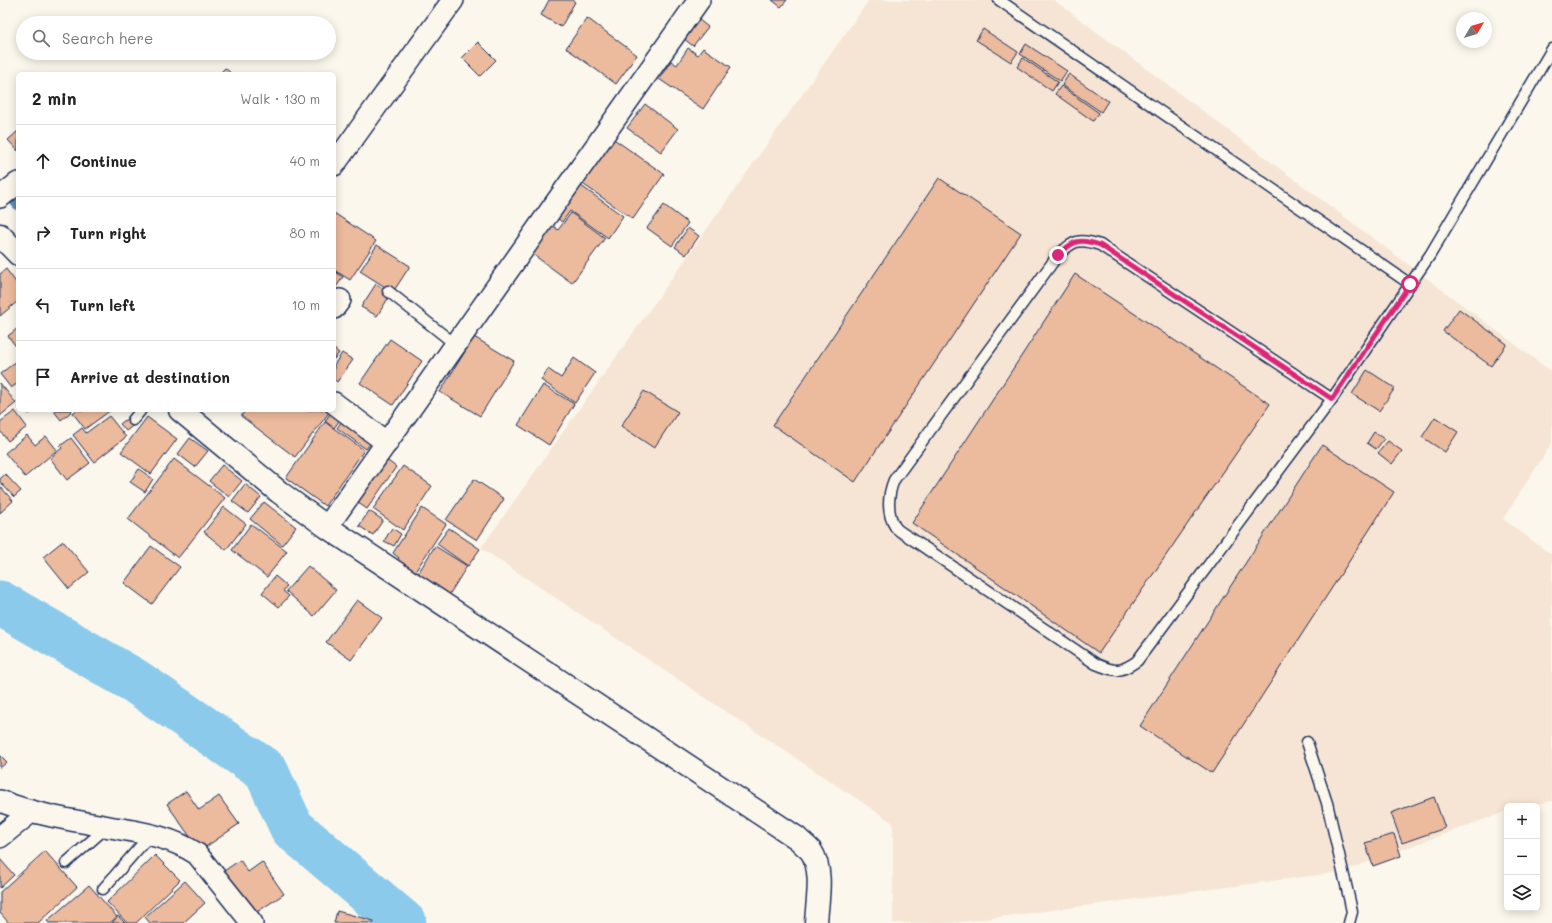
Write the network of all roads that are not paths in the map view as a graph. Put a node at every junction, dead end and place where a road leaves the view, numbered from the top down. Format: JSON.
{"nodes":[{"id":1,"x":453,"y":0,"type":"edge"},
{"id":2,"x":700,"y":0,"type":"edge"},
{"id":3,"x":999,"y":0,"type":"edge"},
{"id":4,"x":1552,"y":49,"type":"edge"},
{"id":5,"x":336,"y":162,"type":"edge"},
{"id":6,"x":16,"y":185,"type":"edge"},
{"id":7,"x":0,"y":198,"type":"edge"},
{"id":8,"x":0,"y":235,"type":"edge"},
{"id":9,"x":16,"y":252,"type":"edge"},
{"id":10,"x":1410,"y":284,"type":"junction"},
{"id":11,"x":388,"y":291,"type":"dead end"},
{"id":12,"x":456,"y":345,"type":"junction"},
{"id":13,"x":1332,"y":399,"type":"junction"},
{"id":14,"x":336,"y":405,"type":"edge"},
{"id":15,"x":139,"y":412,"type":"edge"},
{"id":16,"x":182,"y":412,"type":"edge"},
{"id":17,"x":133,"y":420,"type":"dead end"},
{"id":18,"x":387,"y":443,"type":"junction"},
{"id":19,"x":327,"y":527,"type":"junction"},
{"id":20,"x":1307,"y":742,"type":"dead end"},
{"id":21,"x":0,"y":801,"type":"edge"},
{"id":22,"x":30,"y":812,"type":"junction"},
{"id":23,"x":107,"y":827,"type":"junction"},
{"id":24,"x":151,"y":834,"type":"junction"},
{"id":25,"x":0,"y":837,"type":"edge"},
{"id":26,"x":66,"y":863,"type":"dead end"},
{"id":27,"x":103,"y":889,"type":"dead end"},
{"id":28,"x":252,"y":923,"type":"edge"},
{"id":29,"x":816,"y":923,"type":"edge"},
{"id":30,"x":1349,"y":923,"type":"edge"}],
"edges":[{"from":1,"to":5,"type":"street"},
{"from":2,"to":12,"type":"street"},
{"from":3,"to":10,"type":"lane"},
{"from":4,"to":10,"type":"lane"},
{"from":6,"to":7,"type":"street"},
{"from":8,"to":9,"type":"street"},
{"from":10,"to":13,"type":"lane"},
{"from":11,"to":12,"type":"lane"},
{"from":12,"to":18,"type":"street"},
{"from":13,"to":13,"type":"lane"},
{"from":14,"to":18,"type":"street"},
{"from":15,"to":17,"type":"lane"},
{"from":16,"to":19,"type":"street"},
{"from":18,"to":19,"type":"street"},
{"from":19,"to":29,"type":"street"},
{"from":20,"to":30,"type":"lane"},
{"from":21,"to":22,"type":"street"},
{"from":22,"to":23,"type":"street"},
{"from":22,"to":25,"type":"street"},
{"from":23,"to":24,"type":"street"},
{"from":23,"to":26,"type":"lane"},
{"from":24,"to":27,"type":"lane"},
{"from":24,"to":28,"type":"street"}]}
